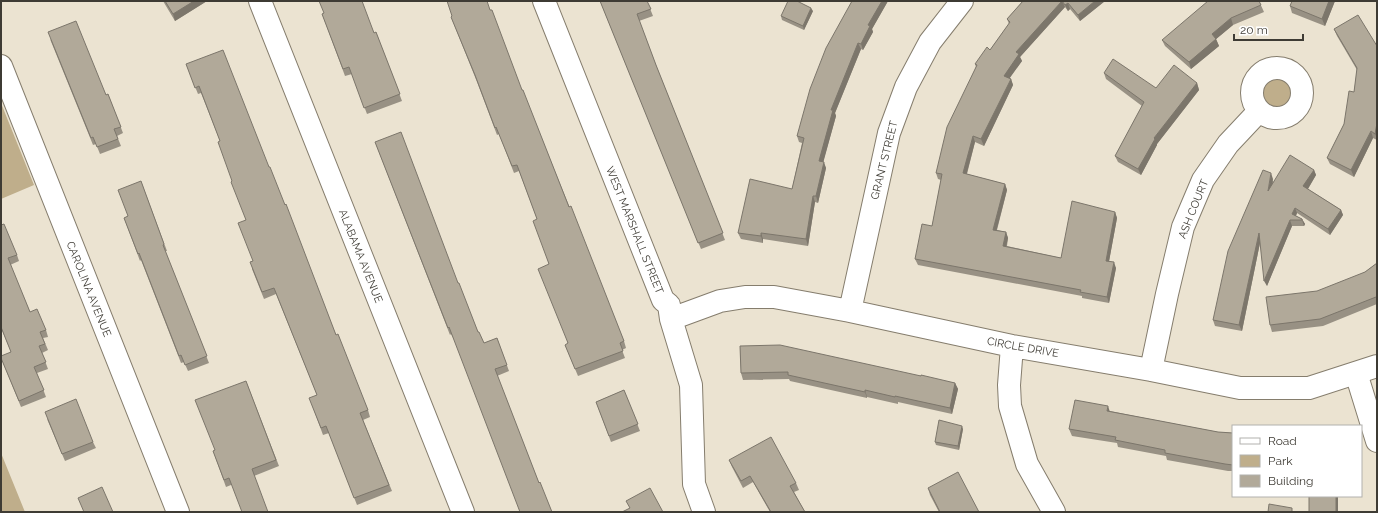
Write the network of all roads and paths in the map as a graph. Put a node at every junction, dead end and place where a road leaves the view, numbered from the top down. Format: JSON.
{"nodes":[{"id":1,"x":260,"y":1,"type":"edge"},
{"id":2,"x":544,"y":1,"type":"edge"},
{"id":3,"x":962,"y":1,"type":"edge"},
{"id":4,"x":1,"y":66,"type":"edge"},
{"id":5,"x":1259,"y":111,"type":"dead end"},
{"id":6,"x":850,"y":311,"type":"junction"},
{"id":7,"x":671,"y":319,"type":"junction"},
{"id":8,"x":1012,"y":346,"type":"junction"},
{"id":9,"x":1377,"y":366,"type":"edge"},
{"id":10,"x":1151,"y":370,"type":"junction"},
{"id":11,"x":1356,"y":373,"type":"junction"},
{"id":12,"x":1377,"y":441,"type":"edge"},
{"id":13,"x":178,"y":512,"type":"edge"},
{"id":14,"x":463,"y":512,"type":"edge"},
{"id":15,"x":704,"y":512,"type":"edge"},
{"id":16,"x":1054,"y":512,"type":"edge"}],
"edges":[{"from":1,"to":14,"type":"street","name":"ALABAMA AVENUE"},
{"from":2,"to":7,"type":"street","name":"WEST MARSHALL STREET"},
{"from":3,"to":6,"type":"street","name":"GRANT STREET"},
{"from":4,"to":13,"type":"street","name":"CAROLINA AVENUE"},
{"from":5,"to":10,"type":"street","name":"ASH COURT"},
{"from":6,"to":7,"type":"street","name":"CIRCLE DRIVE"},
{"from":6,"to":8,"type":"street","name":"CIRCLE DRIVE"},
{"from":7,"to":15,"type":"street","name":"WEST MARSHALL STREET"},
{"from":8,"to":10,"type":"street","name":"CIRCLE DRIVE"},
{"from":8,"to":16,"type":"street"},
{"from":9,"to":11,"type":"street","name":"CIRCLE DRIVE"},
{"from":10,"to":11,"type":"street","name":"CIRCLE DRIVE"},
{"from":11,"to":12,"type":"street"}]}
